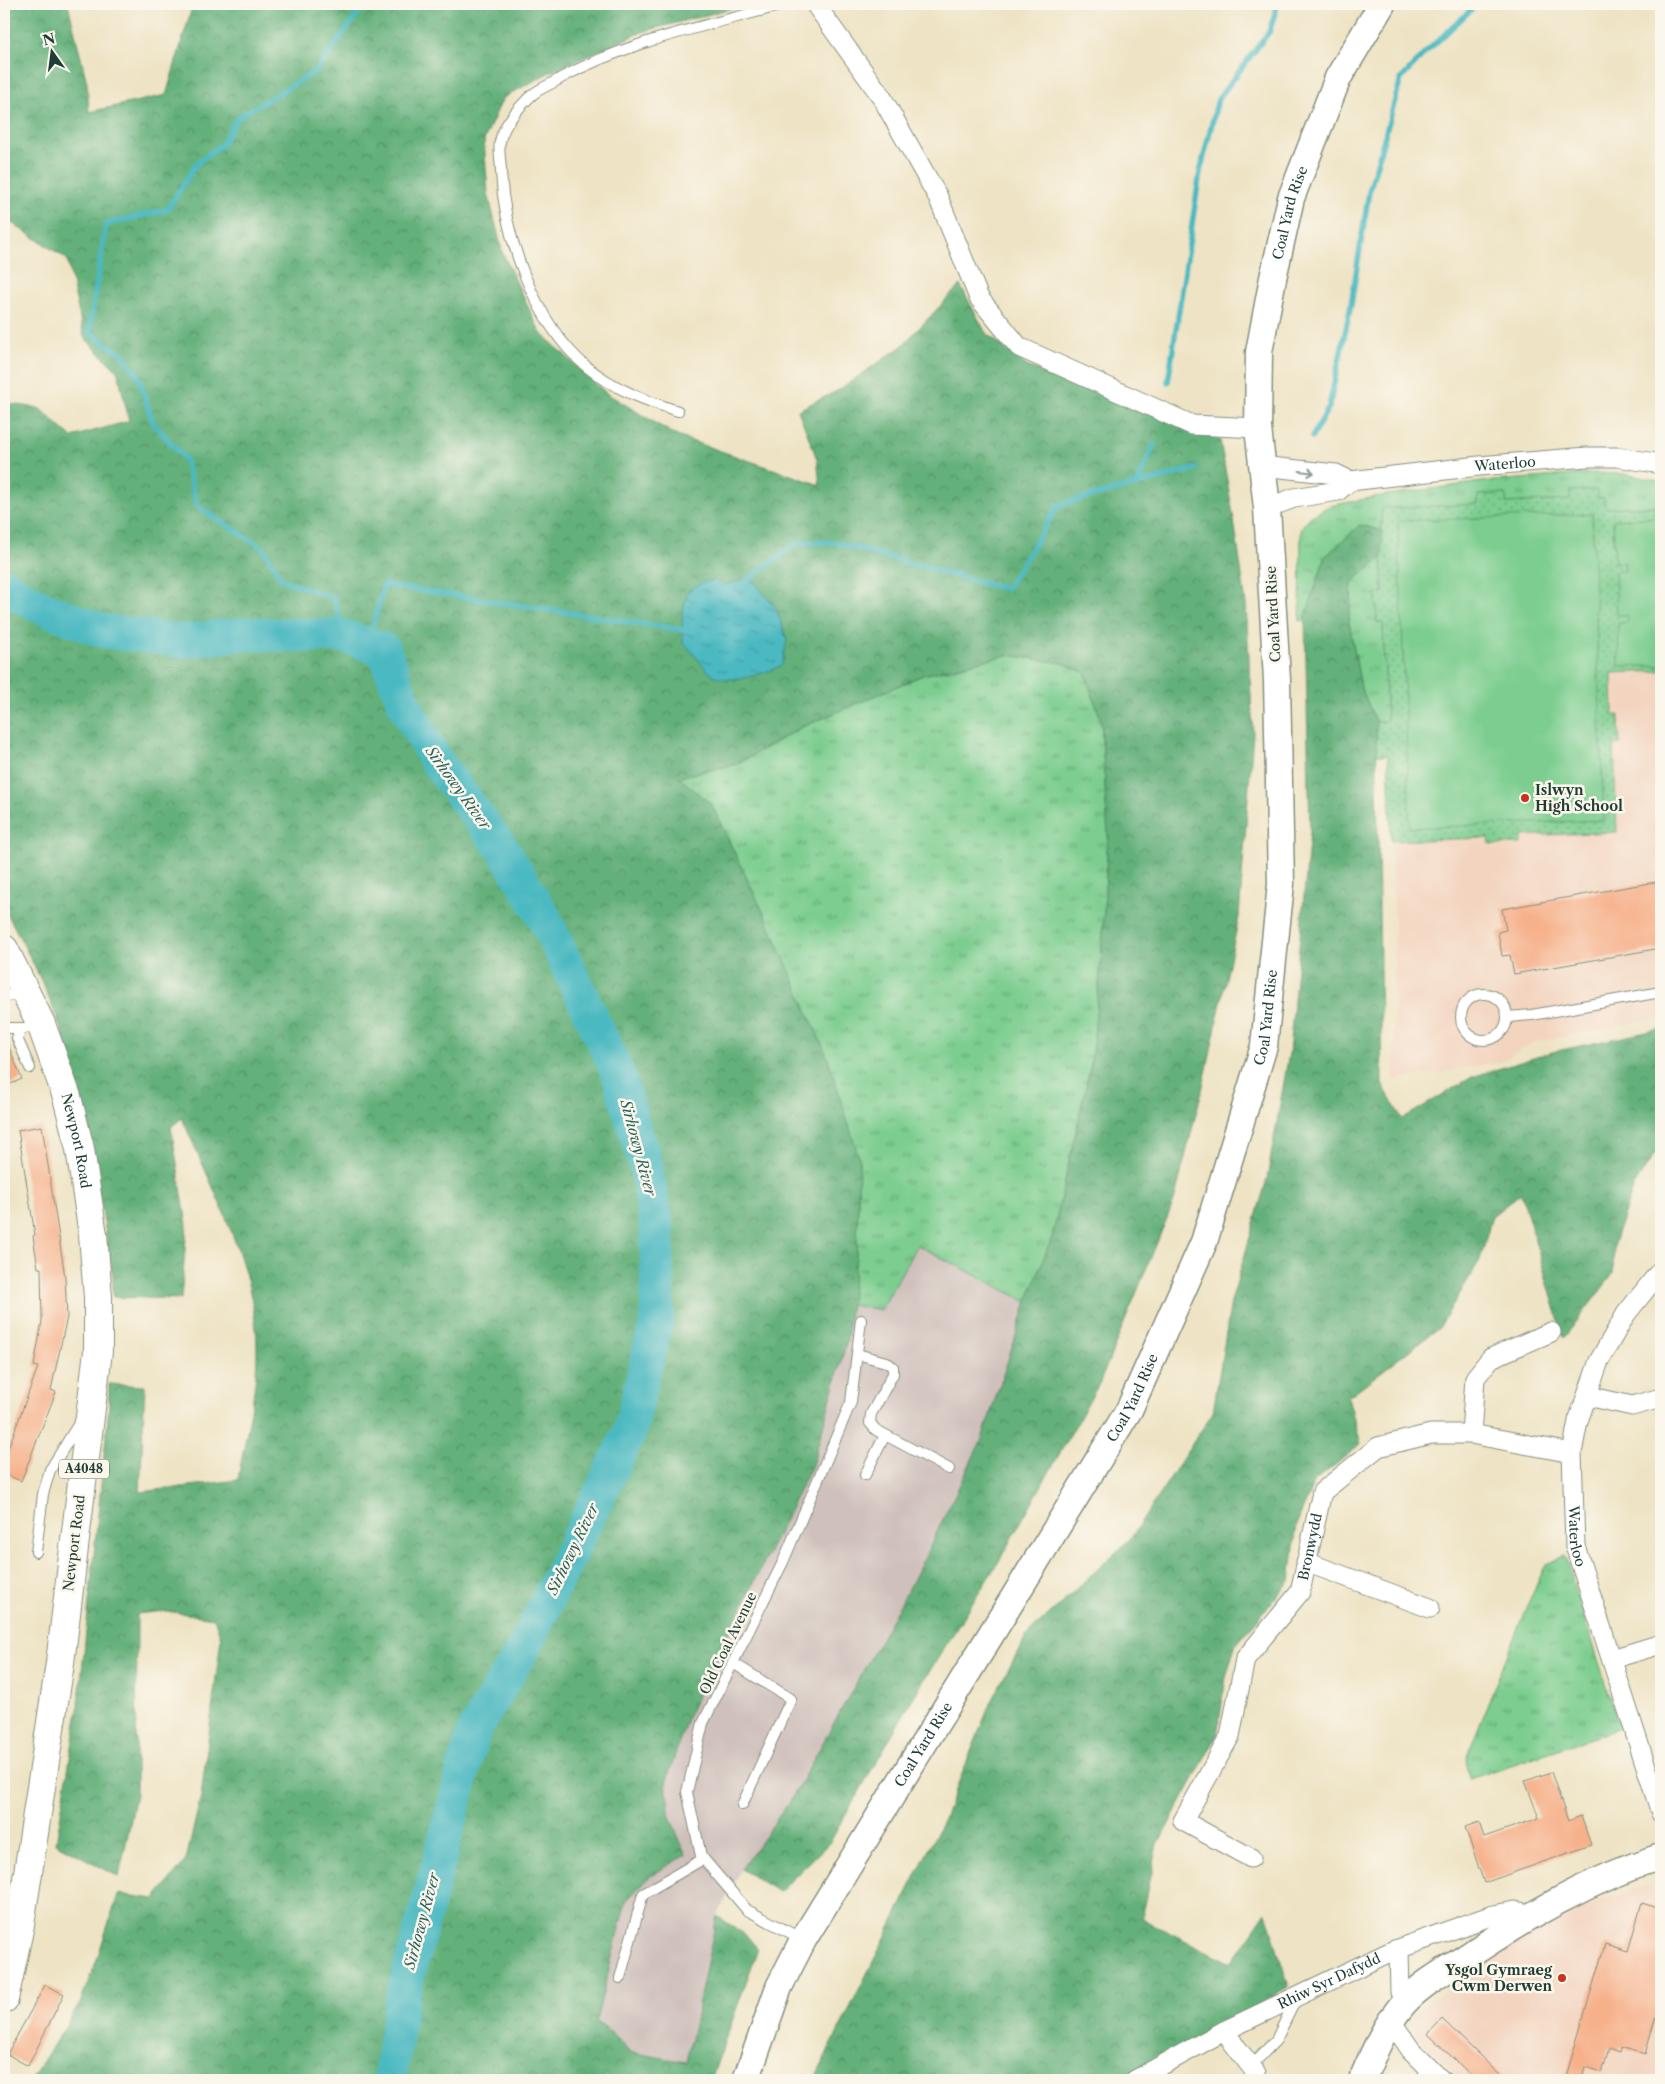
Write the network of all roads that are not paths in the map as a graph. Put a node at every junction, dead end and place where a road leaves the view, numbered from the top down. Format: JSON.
{"nodes":[{"id":1,"x":786,"y":4,"type":"edge"},
{"id":2,"x":815,"y":4,"type":"edge"},
{"id":3,"x":1382,"y":4,"type":"edge"},
{"id":4,"x":678,"y":411,"type":"dead end"},
{"id":5,"x":1258,"y":428,"type":"junction"},
{"id":6,"x":1661,"y":464,"type":"edge"},
{"id":7,"x":1262,"y":466,"type":"junction"},
{"id":8,"x":1350,"y":481,"type":"junction"},
{"id":9,"x":1267,"y":508,"type":"junction"},
{"id":10,"x":4,"y":949,"type":"edge"},
{"id":11,"x":1661,"y":992,"type":"edge"},
{"id":12,"x":16,"y":996,"type":"edge"},
{"id":13,"x":1508,"y":1017,"type":"junction"},
{"id":14,"x":32,"y":1026,"type":"junction"},
{"id":15,"x":4,"y":1028,"type":"edge"},
{"id":16,"x":30,"y":1068,"type":"dead end"},
{"id":17,"x":1661,"y":1270,"type":"edge"},
{"id":18,"x":861,"y":1320,"type":"dead end"},
{"id":19,"x":1551,"y":1332,"type":"dead end"},
{"id":20,"x":857,"y":1354,"type":"junction"},
{"id":21,"x":1588,"y":1396,"type":"junction"},
{"id":22,"x":1661,"y":1398,"type":"edge"},
{"id":23,"x":92,"y":1403,"type":"junction"},
{"id":24,"x":1471,"y":1434,"type":"junction"},
{"id":25,"x":885,"y":1435,"type":"junction"},
{"id":26,"x":1572,"y":1453,"type":"junction"},
{"id":27,"x":950,"y":1469,"type":"dead end"},
{"id":28,"x":865,"y":1475,"type":"dead end"},
{"id":29,"x":36,"y":1552,"type":"dead end"},
{"id":30,"x":1306,"y":1562,"type":"junction"},
{"id":31,"x":1430,"y":1608,"type":"dead end"},
{"id":32,"x":1661,"y":1644,"type":"edge"},
{"id":33,"x":1612,"y":1659,"type":"junction"},
{"id":34,"x":733,"y":1663,"type":"junction"},
{"id":35,"x":742,"y":1805,"type":"dead end"},
{"id":36,"x":1661,"y":1813,"type":"edge"},
{"id":37,"x":1661,"y":1857,"type":"edge"},
{"id":38,"x":1251,"y":1858,"type":"dead end"},
{"id":39,"x":703,"y":1859,"type":"junction"},
{"id":40,"x":1534,"y":1915,"type":"junction"},
{"id":41,"x":802,"y":1940,"type":"junction"},
{"id":42,"x":1399,"y":1949,"type":"junction"},
{"id":43,"x":620,"y":1978,"type":"dead end"},
{"id":44,"x":1297,"y":1996,"type":"junction"},
{"id":45,"x":4,"y":1999,"type":"edge"},
{"id":46,"x":1398,"y":2012,"type":"junction"},
{"id":47,"x":1224,"y":2031,"type":"junction"},
{"id":48,"x":1252,"y":2073,"type":"edge"},
{"id":49,"x":746,"y":2080,"type":"edge"},
{"id":50,"x":1135,"y":2080,"type":"edge"},
{"id":51,"x":1362,"y":2080,"type":"edge"},
{"id":52,"x":1440,"y":2080,"type":"edge"}],
"edges":[{"from":1,"to":4,"type":"lane"},
{"from":2,"to":5,"type":"street"},
{"from":3,"to":5,"type":"main road","name":"Coal Yard Rise"},
{"from":5,"to":7,"type":"main road","name":"Coal Yard Rise"},
{"from":6,"to":8,"type":"street","name":"Waterloo"},
{"from":7,"to":8,"type":"street","name":"Waterloo","one_way":true},
{"from":7,"to":9,"type":"main road","name":"Coal Yard Rise"},
{"from":8,"to":9,"type":"street","name":"Waterloo"},
{"from":9,"to":41,"type":"main road","name":"Coal Yard Rise"},
{"from":10,"to":12,"type":"main road","name":"Newport Road","number":"A4048"},
{"from":11,"to":13,"type":"lane"},
{"from":12,"to":14,"type":"main road","name":"Newport Road","number":"A4048"},
{"from":13,"to":13,"type":"lane"},
{"from":14,"to":15,"type":"lane"},
{"from":14,"to":16,"type":"lane"},
{"from":14,"to":23,"type":"main road","name":"Newport Road","number":"A4048"},
{"from":17,"to":21,"type":"street","name":"Waterloo"},
{"from":18,"to":20,"type":"lane","name":"Old Coal Avenue"},
{"from":19,"to":24,"type":"street"},
{"from":20,"to":25,"type":"lane"},
{"from":20,"to":34,"type":"lane","name":"Old Coal Avenue"},
{"from":21,"to":22,"type":"street"},
{"from":21,"to":26,"type":"street","name":"Waterloo"},
{"from":23,"to":29,"type":"lane"},
{"from":23,"to":45,"type":"main road","name":"Newport Road","number":"A4048"},
{"from":24,"to":26,"type":"street","name":"Bronwydd"},
{"from":24,"to":30,"type":"street","name":"Bronwydd"},
{"from":25,"to":27,"type":"lane"},
{"from":25,"to":28,"type":"lane"},
{"from":26,"to":33,"type":"street","name":"Waterloo"},
{"from":30,"to":31,"type":"street"},
{"from":30,"to":38,"type":"street","name":"Bronwydd"},
{"from":32,"to":33,"type":"street"},
{"from":33,"to":36,"type":"street","name":"Waterloo"},
{"from":34,"to":35,"type":"lane"},
{"from":34,"to":39,"type":"lane","name":"Old Coal Avenue"},
{"from":37,"to":40,"type":"main road"},
{"from":39,"to":41,"type":"lane","name":"Old Coal Avenue"},
{"from":39,"to":43,"type":"lane"},
{"from":40,"to":42,"type":"street","name":"Rhiw Syr Dafydd"},
{"from":40,"to":46,"type":"main road"},
{"from":41,"to":49,"type":"main road","name":"Coal Yard Rise"},
{"from":42,"to":44,"type":"street","name":"Rhiw Syr Dafydd"},
{"from":42,"to":46,"type":"street"},
{"from":44,"to":47,"type":"street","name":"Rhiw Syr Dafydd"},
{"from":44,"to":48,"type":"lane"},
{"from":46,"to":51,"type":"main road"},
{"from":46,"to":52,"type":"street"},
{"from":47,"to":48,"type":"street"},
{"from":47,"to":50,"type":"street","name":"Rhiw Syr Dafydd"}]}
